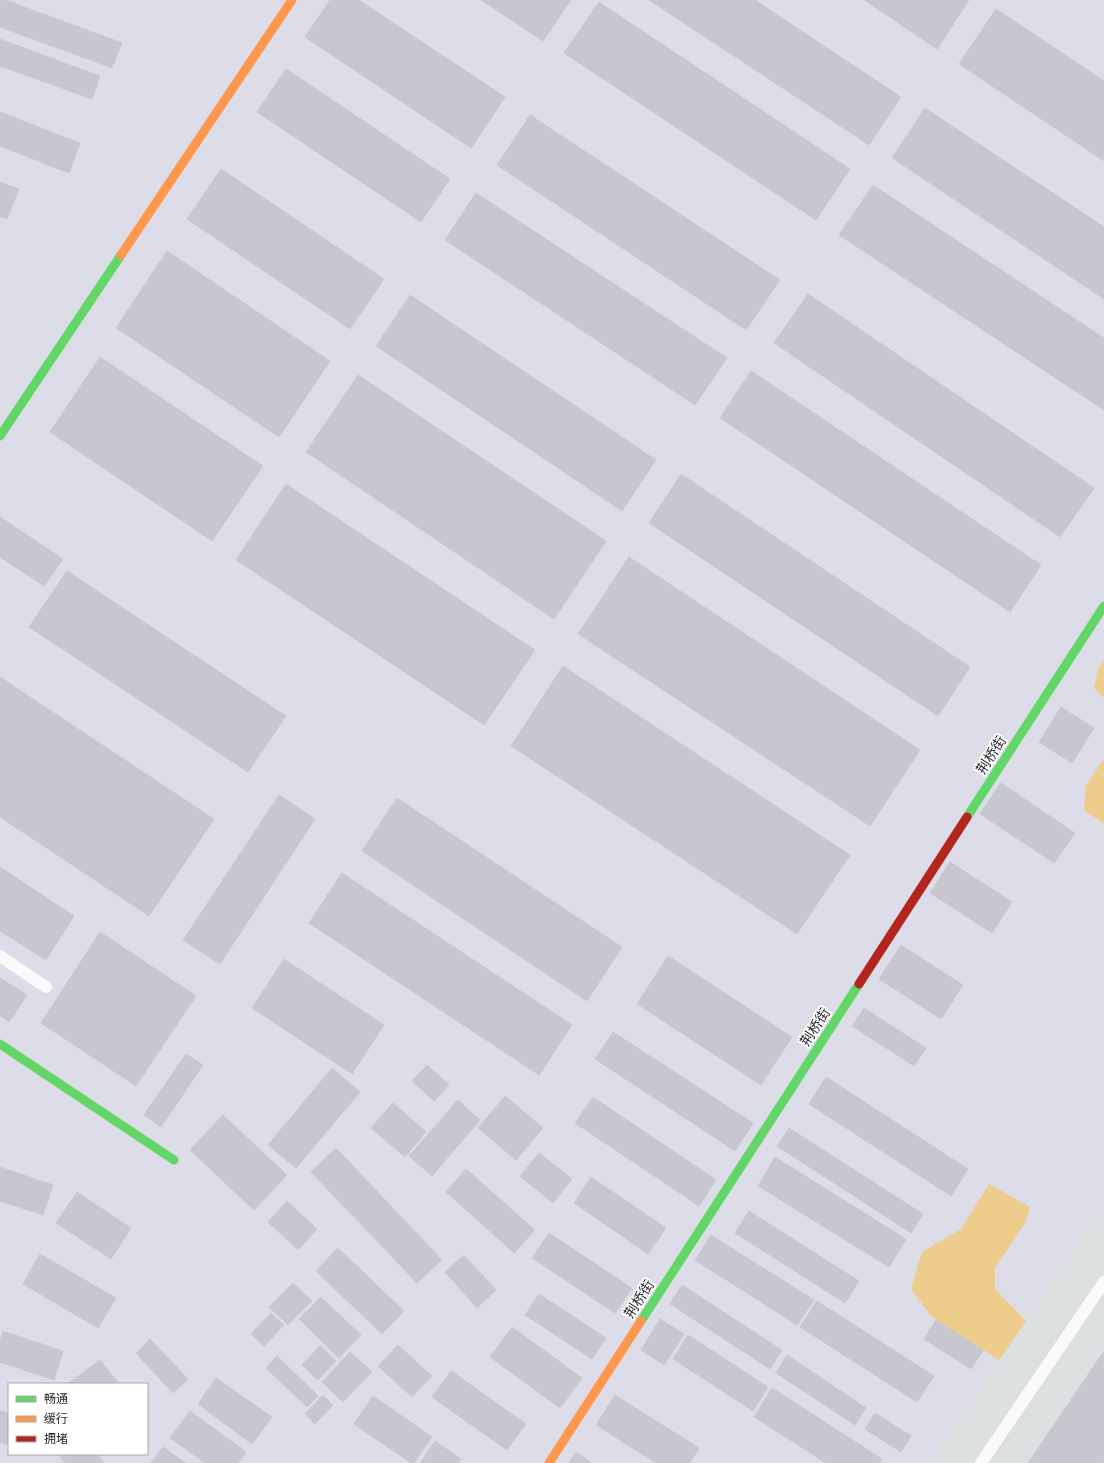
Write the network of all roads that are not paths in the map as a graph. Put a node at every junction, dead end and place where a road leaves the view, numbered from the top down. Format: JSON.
{"nodes":[{"id":1,"x":292,"y":0,"type":"edge"},
{"id":2,"x":0,"y":436,"type":"edge"},
{"id":3,"x":1104,"y":606,"type":"edge"},
{"id":4,"x":0,"y":956,"type":"edge"},
{"id":5,"x":46,"y":987,"type":"dead end"},
{"id":6,"x":0,"y":1044,"type":"edge"},
{"id":7,"x":174,"y":1160,"type":"dead end"},
{"id":8,"x":1104,"y":1282,"type":"edge"},
{"id":9,"x":549,"y":1463,"type":"edge"},
{"id":10,"x":981,"y":1463,"type":"edge"}],
"edges":[{"from":1,"to":2,"type":"main road"},
{"from":3,"to":9,"type":"main road","name":"荆桥街"},
{"from":4,"to":5,"type":"lane"},
{"from":6,"to":7,"type":"main road"},
{"from":8,"to":10,"type":"lane"}]}
